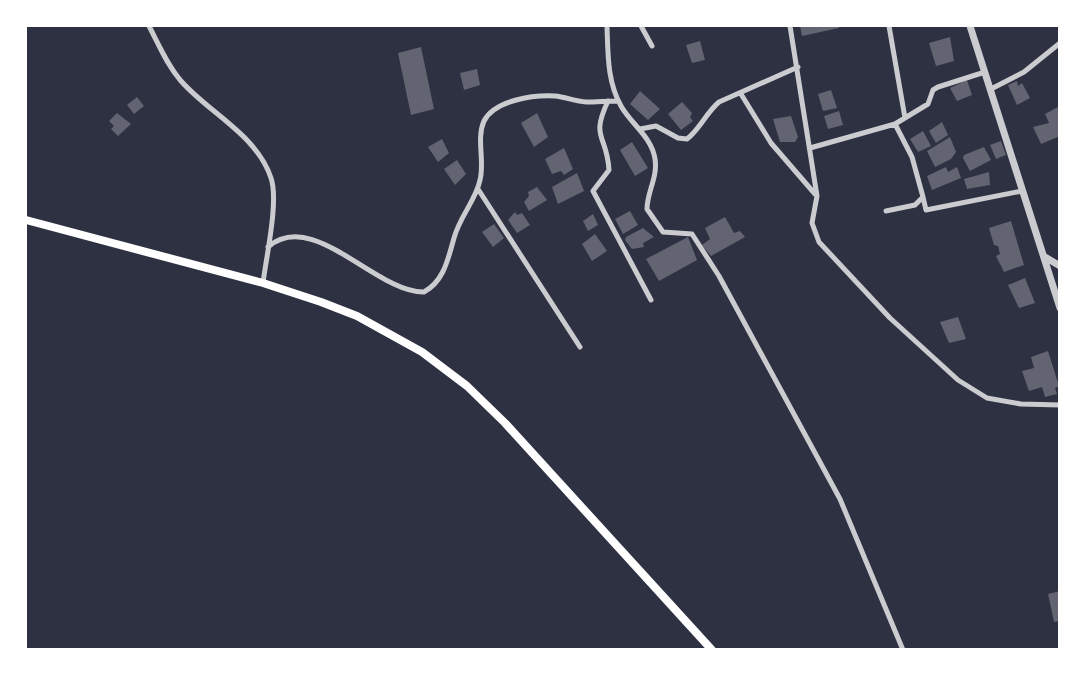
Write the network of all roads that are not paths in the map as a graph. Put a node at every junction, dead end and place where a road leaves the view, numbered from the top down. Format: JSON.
{"nodes":[{"id":1,"x":149,"y":26,"type":"edge"},
{"id":2,"x":607,"y":26,"type":"edge"},
{"id":3,"x":641,"y":26,"type":"edge"},
{"id":4,"x":790,"y":26,"type":"edge"},
{"id":5,"x":889,"y":26,"type":"edge"},
{"id":6,"x":970,"y":26,"type":"edge"},
{"id":7,"x":1059,"y":43,"type":"edge"},
{"id":8,"x":652,"y":46,"type":"dead end"},
{"id":9,"x":798,"y":67,"type":"junction"},
{"id":10,"x":985,"y":72,"type":"junction"},
{"id":11,"x":991,"y":89,"type":"junction"},
{"id":12,"x":741,"y":94,"type":"junction"},
{"id":13,"x":608,"y":101,"type":"junction"},
{"id":14,"x":618,"y":101,"type":"junction"},
{"id":15,"x":905,"y":118,"type":"junction"},
{"id":16,"x":895,"y":124,"type":"junction"},
{"id":17,"x":640,"y":129,"type":"junction"},
{"id":18,"x":810,"y":148,"type":"junction"},
{"id":19,"x":478,"y":189,"type":"junction"},
{"id":20,"x":1022,"y":191,"type":"junction"},
{"id":21,"x":816,"y":196,"type":"junction"},
{"id":22,"x":923,"y":197,"type":"junction"},
{"id":23,"x":886,"y":211,"type":"dead end"},
{"id":24,"x":26,"y":220,"type":"edge"},
{"id":25,"x":268,"y":247,"type":"junction"},
{"id":26,"x":1045,"y":257,"type":"junction"},
{"id":27,"x":1059,"y":266,"type":"edge"},
{"id":28,"x":263,"y":283,"type":"junction"},
{"id":29,"x":1057,"y":284,"type":"edge"},
{"id":30,"x":1058,"y":294,"type":"edge"},
{"id":31,"x":651,"y":300,"type":"dead end"},
{"id":32,"x":1059,"y":308,"type":"edge"},
{"id":33,"x":580,"y":347,"type":"dead end"},
{"id":34,"x":1059,"y":405,"type":"edge"},
{"id":35,"x":712,"y":650,"type":"edge"},
{"id":36,"x":903,"y":650,"type":"edge"}],
"edges":[{"from":1,"to":25,"type":"street"},
{"from":2,"to":14,"type":"street"},
{"from":3,"to":8,"type":"street"},
{"from":4,"to":9,"type":"street"},
{"from":5,"to":15,"type":"street"},
{"from":6,"to":10,"type":"street"},
{"from":7,"to":11,"type":"street"},
{"from":9,"to":12,"type":"street"},
{"from":9,"to":18,"type":"street"},
{"from":10,"to":11,"type":"street"},
{"from":10,"to":15,"type":"street"},
{"from":11,"to":20,"type":"street"},
{"from":12,"to":17,"type":"street"},
{"from":12,"to":21,"type":"street"},
{"from":13,"to":14,"type":"street"},
{"from":13,"to":19,"type":"street"},
{"from":13,"to":31,"type":"street"},
{"from":14,"to":17,"type":"street"},
{"from":15,"to":16,"type":"street"},
{"from":16,"to":18,"type":"street"},
{"from":16,"to":22,"type":"street"},
{"from":17,"to":36,"type":"street"},
{"from":18,"to":21,"type":"street"},
{"from":19,"to":25,"type":"street"},
{"from":19,"to":33,"type":"street"},
{"from":20,"to":22,"type":"street"},
{"from":20,"to":26,"type":"street"},
{"from":21,"to":34,"type":"street"},
{"from":22,"to":23,"type":"street"},
{"from":24,"to":28,"type":"main road"},
{"from":25,"to":28,"type":"street"},
{"from":26,"to":27,"type":"street"},
{"from":26,"to":29,"type":"street"},
{"from":28,"to":35,"type":"main road"},
{"from":29,"to":30,"type":"street"},
{"from":30,"to":32,"type":"street"}]}
